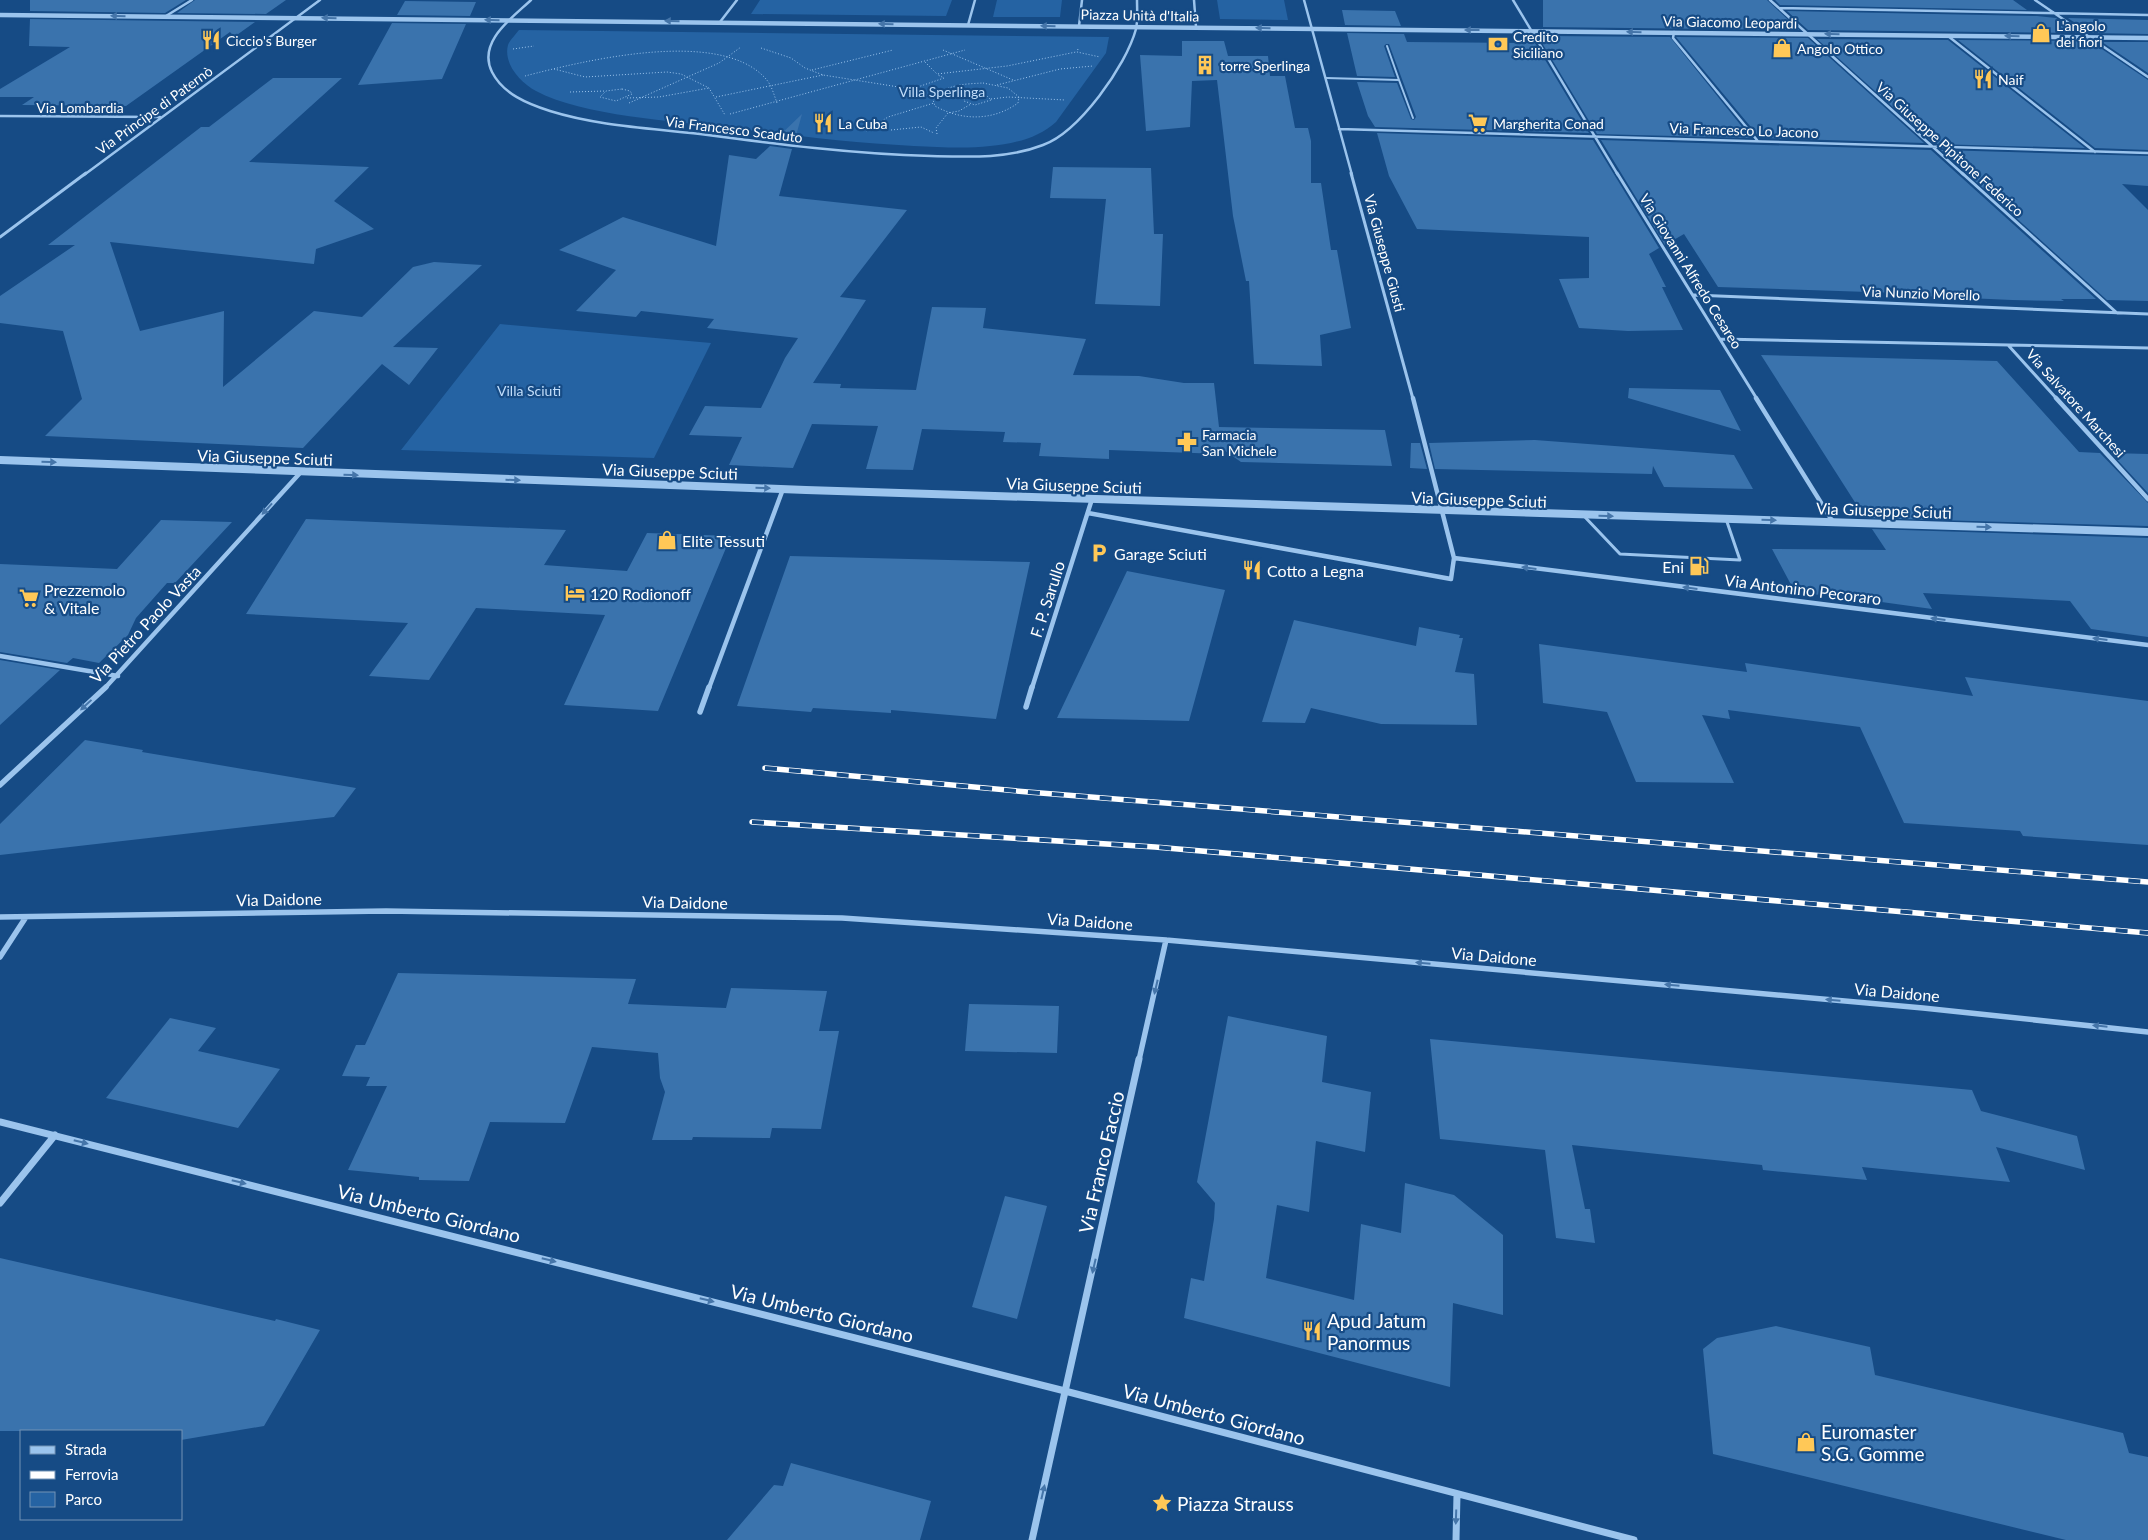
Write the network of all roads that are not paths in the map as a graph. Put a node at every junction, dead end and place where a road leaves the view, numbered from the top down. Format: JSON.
{"nodes":[{"id":1,"x":192,"y":0,"type":"edge"},
{"id":2,"x":320,"y":0,"type":"edge"},
{"id":3,"x":531,"y":0,"type":"edge"},
{"id":4,"x":737,"y":0,"type":"edge"},
{"id":5,"x":975,"y":0,"type":"edge"},
{"id":6,"x":1082,"y":0,"type":"edge"},
{"id":7,"x":1137,"y":0,"type":"edge"},
{"id":8,"x":1194,"y":0,"type":"edge"},
{"id":9,"x":1304,"y":0,"type":"edge"},
{"id":10,"x":1513,"y":0,"type":"edge"},
{"id":11,"x":1770,"y":0,"type":"edge"},
{"id":12,"x":2035,"y":0,"type":"edge"},
{"id":13,"x":1779,"y":8,"type":"junction"},
{"id":14,"x":2054,"y":12,"type":"junction"},
{"id":15,"x":1,"y":15,"type":"edge"},
{"id":16,"x":2148,"y":15,"type":"edge"},
{"id":17,"x":166,"y":16,"type":"junction"},
{"id":18,"x":296,"y":18,"type":"junction"},
{"id":19,"x":512,"y":20,"type":"junction"},
{"id":20,"x":720,"y":22,"type":"junction"},
{"id":21,"x":968,"y":25,"type":"junction"},
{"id":22,"x":1079,"y":26,"type":"junction"},
{"id":23,"x":1136,"y":27,"type":"junction"},
{"id":24,"x":1196,"y":27,"type":"junction"},
{"id":25,"x":1312,"y":29,"type":"junction"},
{"id":26,"x":1530,"y":30,"type":"junction"},
{"id":27,"x":1674,"y":32,"type":"junction"},
{"id":28,"x":1807,"y":34,"type":"junction"},
{"id":29,"x":1948,"y":36,"type":"junction"},
{"id":30,"x":2090,"y":37,"type":"junction"},
{"id":31,"x":2148,"y":38,"type":"edge"},
{"id":32,"x":1387,"y":46,"type":"dead end"},
{"id":33,"x":2148,"y":77,"type":"edge"},
{"id":34,"x":1326,"y":78,"type":"junction"},
{"id":35,"x":1399,"y":80,"type":"junction"},
{"id":36,"x":0,"y":116,"type":"edge"},
{"id":37,"x":160,"y":117,"type":"junction"},
{"id":38,"x":1413,"y":118,"type":"dead end"},
{"id":39,"x":1339,"y":129,"type":"junction"},
{"id":40,"x":1594,"y":136,"type":"junction"},
{"id":41,"x":1758,"y":140,"type":"junction"},
{"id":42,"x":1933,"y":146,"type":"junction"},
{"id":43,"x":2096,"y":152,"type":"junction"},
{"id":44,"x":2148,"y":153,"type":"edge"},
{"id":45,"x":0,"y":237,"type":"edge"},
{"id":46,"x":1694,"y":295,"type":"junction"},
{"id":47,"x":2117,"y":313,"type":"junction"},
{"id":48,"x":2148,"y":314,"type":"edge"},
{"id":49,"x":1720,"y":339,"type":"junction"},
{"id":50,"x":2008,"y":345,"type":"junction"},
{"id":51,"x":2148,"y":348,"type":"edge"},
{"id":52,"x":0,"y":460,"type":"edge"},
{"id":53,"x":300,"y":473,"type":"junction"},
{"id":54,"x":783,"y":489,"type":"junction"},
{"id":55,"x":1092,"y":499,"type":"junction"},
{"id":56,"x":2148,"y":499,"type":"edge"},
{"id":57,"x":1443,"y":511,"type":"junction"},
{"id":58,"x":1088,"y":513,"type":"junction"},
{"id":59,"x":1583,"y":515,"type":"junction"},
{"id":60,"x":1726,"y":519,"type":"junction"},
{"id":61,"x":1834,"y":522,"type":"junction"},
{"id":62,"x":2148,"y":532,"type":"edge"},
{"id":63,"x":1454,"y":558,"type":"junction"},
{"id":64,"x":2148,"y":645,"type":"edge"},
{"id":65,"x":0,"y":656,"type":"edge"},
{"id":66,"x":118,"y":676,"type":"junction"},
{"id":67,"x":1026,"y":707,"type":"dead end"},
{"id":68,"x":700,"y":712,"type":"dead end"},
{"id":69,"x":0,"y":785,"type":"edge"},
{"id":70,"x":0,"y":917,"type":"edge"},
{"id":71,"x":26,"y":917,"type":"junction"},
{"id":72,"x":1166,"y":940,"type":"junction"},
{"id":73,"x":0,"y":957,"type":"edge"},
{"id":74,"x":2148,"y":1032,"type":"edge"},
{"id":75,"x":0,"y":1122,"type":"edge"},
{"id":76,"x":55,"y":1135,"type":"junction"},
{"id":77,"x":0,"y":1203,"type":"edge"},
{"id":78,"x":1065,"y":1391,"type":"junction"},
{"id":79,"x":1457,"y":1494,"type":"junction"},
{"id":80,"x":1032,"y":1540,"type":"edge"},
{"id":81,"x":1456,"y":1540,"type":"edge"},
{"id":82,"x":1634,"y":1540,"type":"edge"}],
"edges":[{"from":1,"to":17,"type":"street"},
{"from":2,"to":18,"type":"street","name":"Via Principe di Paternò"},
{"from":3,"to":19,"type":"street","name":"Via Francesco Scaduto"},
{"from":4,"to":20,"type":"street"},
{"from":5,"to":21,"type":"street"},
{"from":6,"to":22,"type":"street"},
{"from":7,"to":23,"type":"street"},
{"from":8,"to":24,"type":"street"},
{"from":9,"to":25,"type":"street","name":"Via Giuseppe Giusti"},
{"from":10,"to":26,"type":"street","name":"Via Giovanni Alfredo Cesareo"},
{"from":11,"to":13,"type":"street","name":"Via Giuseppe Pipitone Federico"},
{"from":12,"to":14,"type":"street"},
{"from":13,"to":14,"type":"street"},
{"from":13,"to":28,"type":"street","name":"Via Giuseppe Pipitone Federico"},
{"from":14,"to":16,"type":"street"},
{"from":14,"to":30,"type":"street"},
{"from":17,"to":15,"type":"street","name":"Piazza Unità d'Italia","one_way":true},
{"from":17,"to":18,"type":"street","name":"Piazza Unità d'Italia"},
{"from":19,"to":18,"type":"street","name":"Piazza Unità d'Italia","one_way":true},
{"from":18,"to":37,"type":"street","name":"Via Principe di Paternò"},
{"from":20,"to":19,"type":"street","name":"Piazza Unità d'Italia","one_way":true},
{"from":19,"to":23,"type":"street","name":"Via Francesco Scaduto"},
{"from":21,"to":20,"type":"street","name":"Piazza Unità d'Italia","one_way":true},
{"from":22,"to":21,"type":"street","name":"Piazza Unità d'Italia","one_way":true},
{"from":22,"to":23,"type":"street","name":"Piazza Unità d'Italia"},
{"from":23,"to":24,"type":"street","name":"Piazza Unità d'Italia"},
{"from":25,"to":24,"type":"street","name":"Piazza Unità d'Italia","one_way":true},
{"from":26,"to":25,"type":"street","name":"Via Giacomo Leopardi","one_way":true},
{"from":25,"to":34,"type":"street","name":"Via Giuseppe Giusti"},
{"from":27,"to":26,"type":"street","name":"Via Giacomo Leopardi","one_way":true},
{"from":26,"to":40,"type":"street","name":"Via Giovanni Alfredo Cesareo"},
{"from":27,"to":28,"type":"street","name":"Via Giacomo Leopardi"},
{"from":27,"to":41,"type":"street"},
{"from":29,"to":28,"type":"street","name":"Via Giacomo Leopardi","one_way":true},
{"from":28,"to":42,"type":"street","name":"Via Giuseppe Pipitone Federico"},
{"from":30,"to":29,"type":"street","name":"Via Giacomo Leopardi","one_way":true},
{"from":29,"to":43,"type":"street"},
{"from":30,"to":31,"type":"street","name":"Via Giacomo Leopardi"},
{"from":30,"to":33,"type":"street"},
{"from":32,"to":35,"type":"lane"},
{"from":34,"to":35,"type":"lane"},
{"from":34,"to":39,"type":"street","name":"Via Giuseppe Giusti"},
{"from":35,"to":38,"type":"lane"},
{"from":36,"to":37,"type":"street","name":"Via Lombardia"},
{"from":37,"to":45,"type":"street","name":"Via Principe di Paternò"},
{"from":39,"to":40,"type":"street","name":"Via Francesco Lo Jacono"},
{"from":39,"to":57,"type":"street","name":"Via Giuseppe Giusti"},
{"from":40,"to":41,"type":"street","name":"Via Francesco Lo Jacono"},
{"from":40,"to":46,"type":"street","name":"Via Giovanni Alfredo Cesareo"},
{"from":41,"to":42,"type":"street","name":"Via Francesco Lo Jacono"},
{"from":42,"to":43,"type":"street","name":"Via Francesco Lo Jacono"},
{"from":42,"to":47,"type":"street","name":"Via Giuseppe Pipitone Federico"},
{"from":43,"to":44,"type":"street","name":"Via Francesco Lo Jacono"},
{"from":46,"to":47,"type":"street","name":"Via Nunzio Morello"},
{"from":46,"to":49,"type":"street","name":"Via Giovanni Alfredo Cesareo"},
{"from":47,"to":48,"type":"street","name":"Via Nunzio Morello"},
{"from":49,"to":50,"type":"street"},
{"from":49,"to":61,"type":"street","name":"Via Giovanni Alfredo Cesareo"},
{"from":50,"to":51,"type":"street"},
{"from":50,"to":56,"type":"street","name":"Via Salvatore Marchesi"},
{"from":52,"to":53,"type":"street","name":"Via Giuseppe Sciuti","one_way":true},
{"from":53,"to":54,"type":"street","name":"Via Giuseppe Sciuti","one_way":true},
{"from":53,"to":66,"type":"street","name":"Via Pietro Paolo Vasta","one_way":true},
{"from":54,"to":55,"type":"street","name":"Via Giuseppe Sciuti"},
{"from":54,"to":68,"type":"street"},
{"from":55,"to":57,"type":"street","name":"Via Giuseppe Sciuti"},
{"from":55,"to":58,"type":"street","name":"F. P. Sarullo"},
{"from":57,"to":59,"type":"street","name":"Via Giuseppe Sciuti"},
{"from":57,"to":63,"type":"street","name":"Via Giuseppe Giusti"},
{"from":58,"to":63,"type":"street"},
{"from":58,"to":67,"type":"street","name":"F. P. Sarullo"},
{"from":59,"to":60,"type":"street","name":"Via Giuseppe Sciuti","one_way":true},
{"from":59,"to":60,"type":"lane"},
{"from":60,"to":61,"type":"street","name":"Via Giuseppe Sciuti","one_way":true},
{"from":61,"to":62,"type":"street","name":"Via Giuseppe Sciuti","one_way":true},
{"from":64,"to":63,"type":"street","name":"Via Antonino Pecoraro","one_way":true},
{"from":65,"to":66,"type":"street"},
{"from":66,"to":69,"type":"street","name":"Via Pietro Paolo Vasta","one_way":true},
{"from":70,"to":71,"type":"street","name":"Via Daidone"},
{"from":71,"to":72,"type":"street","name":"Via Daidone"},
{"from":71,"to":73,"type":"street"},
{"from":74,"to":72,"type":"street","name":"Via Daidone","one_way":true},
{"from":72,"to":78,"type":"street","name":"Via Franco Faccio","one_way":true},
{"from":75,"to":76,"type":"street","name":"Via Umberto Giordano"},
{"from":76,"to":77,"type":"street"},
{"from":76,"to":78,"type":"street","name":"Via Umberto Giordano","one_way":true},
{"from":78,"to":79,"type":"street","name":"Via Umberto Giordano"},
{"from":80,"to":78,"type":"street","name":"Via Franco Faccio","one_way":true},
{"from":79,"to":81,"type":"street","one_way":true},
{"from":79,"to":82,"type":"street","name":"Via Umberto Giordano"}]}
